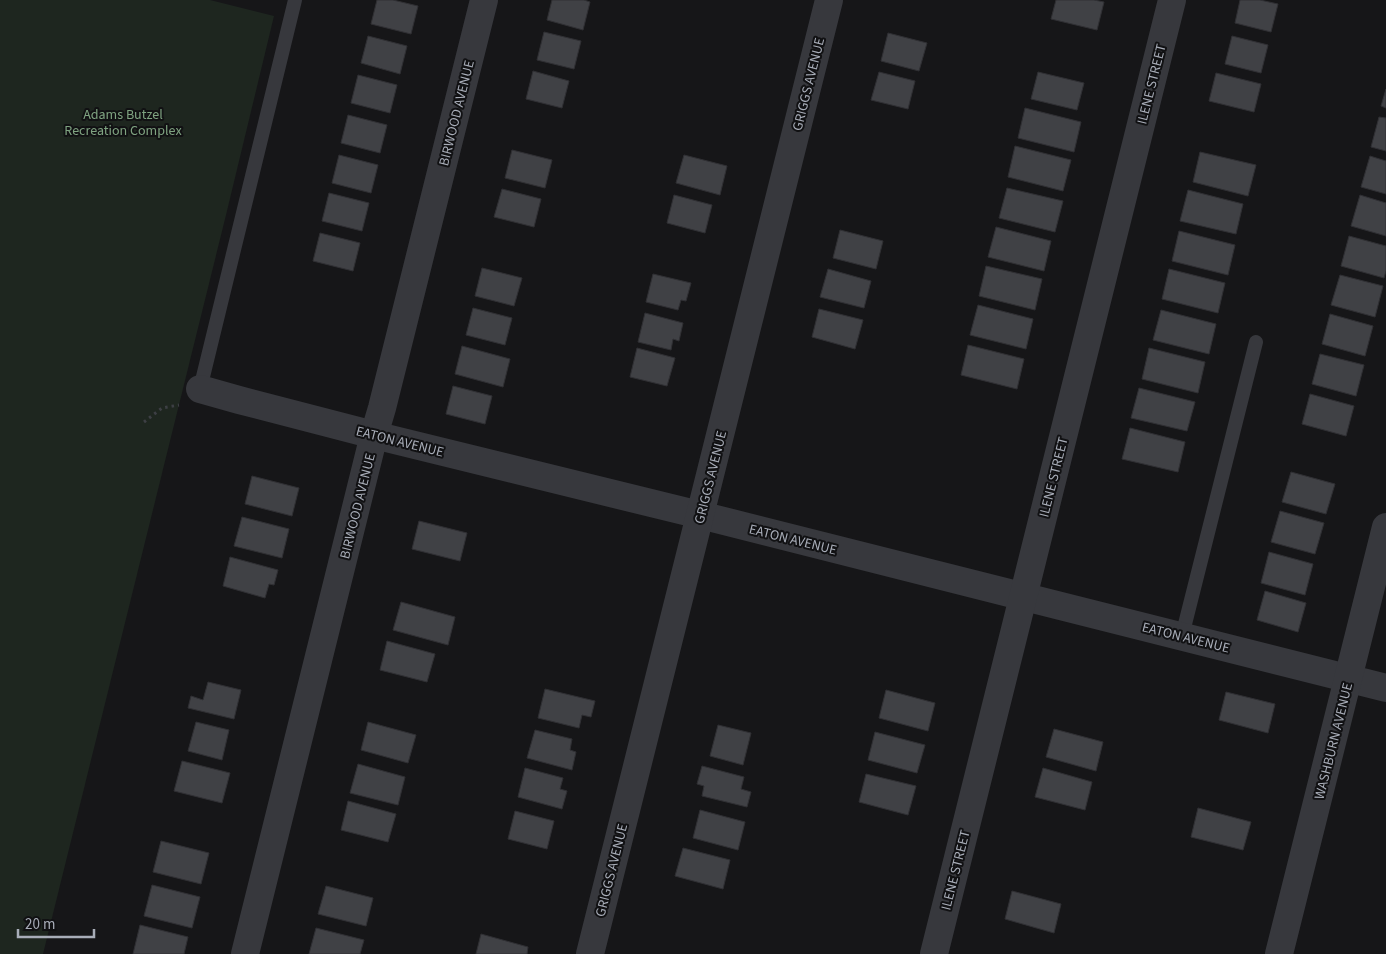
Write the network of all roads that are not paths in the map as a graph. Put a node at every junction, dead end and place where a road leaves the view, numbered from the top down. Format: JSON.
{"nodes":[{"id":1,"x":295,"y":0,"type":"edge"},
{"id":2,"x":484,"y":0,"type":"edge"},
{"id":3,"x":829,"y":0,"type":"edge"},
{"id":4,"x":1172,"y":0,"type":"edge"},
{"id":5,"x":1256,"y":342,"type":"dead end"},
{"id":6,"x":200,"y":389,"type":"joint"},
{"id":7,"x":374,"y":435,"type":"junction"},
{"id":8,"x":700,"y":515,"type":"junction"},
{"id":9,"x":1386,"y":527,"type":"edge"},
{"id":10,"x":1023,"y":597,"type":"junction"},
{"id":11,"x":1182,"y":636,"type":"junction"},
{"id":12,"x":1348,"y":679,"type":"junction"},
{"id":13,"x":1386,"y":688,"type":"edge"},
{"id":14,"x":245,"y":954,"type":"edge"},
{"id":15,"x":590,"y":954,"type":"edge"},
{"id":16,"x":934,"y":954,"type":"edge"},
{"id":17,"x":1279,"y":954,"type":"edge"}],
"edges":[{"from":1,"to":6,"type":"lane"},
{"from":2,"to":7,"type":"street","name":"BIRWOOD AVENUE"},
{"from":3,"to":8,"type":"street","name":"GRIGGS AVENUE"},
{"from":4,"to":10,"type":"street","name":"ILENE STREET"},
{"from":5,"to":11,"type":"lane"},
{"from":6,"to":7,"type":"street","name":"EATON AVENUE"},
{"from":7,"to":8,"type":"street","name":"EATON AVENUE"},
{"from":7,"to":14,"type":"street","name":"BIRWOOD AVENUE"},
{"from":8,"to":10,"type":"street","name":"EATON AVENUE"},
{"from":8,"to":15,"type":"street","name":"GRIGGS AVENUE"},
{"from":9,"to":12,"type":"street","name":"WASHBURN AVENUE"},
{"from":10,"to":11,"type":"street","name":"EATON AVENUE"},
{"from":10,"to":16,"type":"street","name":"ILENE STREET"},
{"from":11,"to":12,"type":"street","name":"EATON AVENUE"},
{"from":12,"to":13,"type":"street","name":"EATON AVENUE"},
{"from":12,"to":17,"type":"street","name":"WASHBURN AVENUE"}]}
